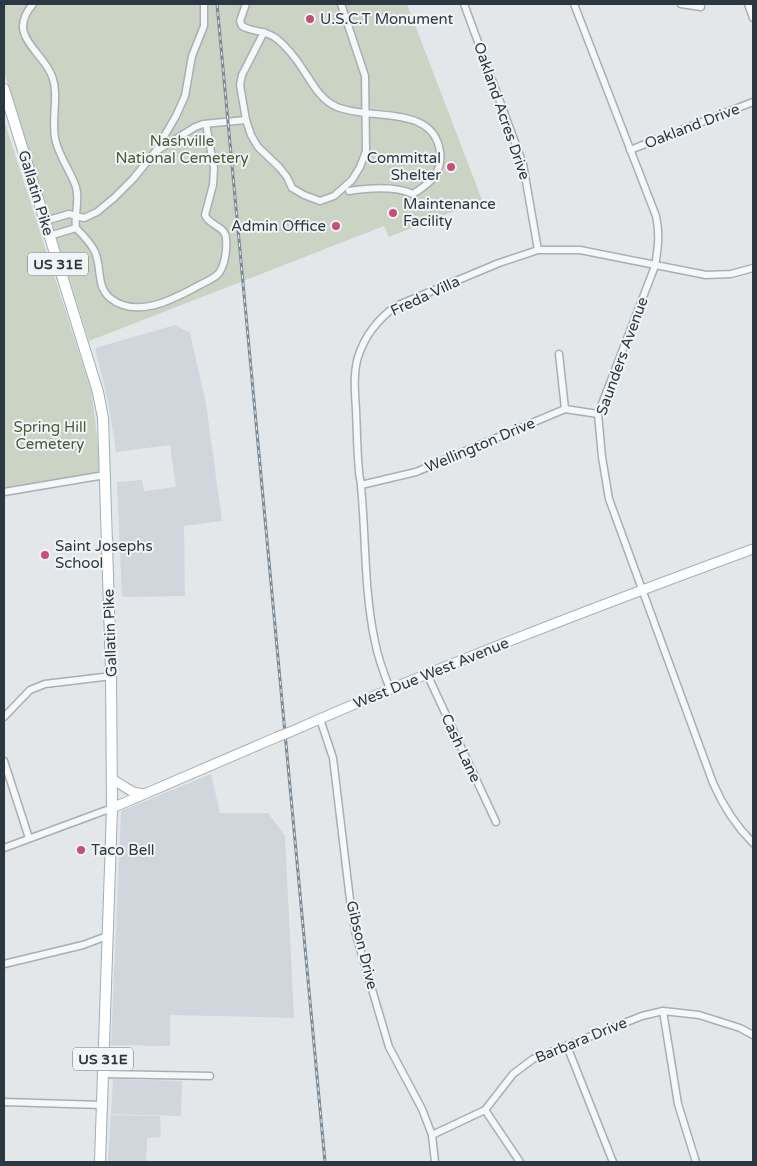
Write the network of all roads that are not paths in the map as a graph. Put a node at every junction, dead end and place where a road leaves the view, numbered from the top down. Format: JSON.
{"nodes":[{"id":1,"x":33,"y":4,"type":"edge"},
{"id":2,"x":204,"y":4,"type":"edge"},
{"id":3,"x":246,"y":4,"type":"edge"},
{"id":4,"x":341,"y":4,"type":"edge"},
{"id":5,"x":464,"y":4,"type":"edge"},
{"id":6,"x":574,"y":4,"type":"edge"},
{"id":7,"x":680,"y":4,"type":"edge"},
{"id":8,"x":748,"y":4,"type":"edge"},
{"id":9,"x":701,"y":7,"type":"dead end"},
{"id":10,"x":753,"y":18,"type":"edge"},
{"id":11,"x":264,"y":32,"type":"junction"},
{"id":12,"x":4,"y":89,"type":"edge"},
{"id":13,"x":753,"y":102,"type":"edge"},
{"id":14,"x":365,"y":114,"type":"junction"},
{"id":15,"x":246,"y":120,"type":"junction"},
{"id":16,"x":206,"y":124,"type":"junction"},
{"id":17,"x":630,"y":150,"type":"junction"},
{"id":18,"x":155,"y":152,"type":"junction"},
{"id":19,"x":349,"y":190,"type":"dead end"},
{"id":20,"x":77,"y":216,"type":"junction"},
{"id":21,"x":44,"y":220,"type":"junction"},
{"id":22,"x":76,"y":228,"type":"junction"},
{"id":23,"x":50,"y":236,"type":"junction"},
{"id":24,"x":538,"y":250,"type":"junction"},
{"id":25,"x":656,"y":266,"type":"junction"},
{"id":26,"x":753,"y":268,"type":"edge"},
{"id":27,"x":559,"y":354,"type":"dead end"},
{"id":28,"x":565,"y":409,"type":"junction"},
{"id":29,"x":598,"y":414,"type":"junction"},
{"id":30,"x":105,"y":475,"type":"junction"},
{"id":31,"x":361,"y":485,"type":"junction"},
{"id":32,"x":4,"y":492,"type":"edge"},
{"id":33,"x":753,"y":549,"type":"edge"},
{"id":34,"x":642,"y":589,"type":"junction"},
{"id":35,"x":427,"y":674,"type":"junction"},
{"id":36,"x":112,"y":676,"type":"junction"},
{"id":37,"x":390,"y":689,"type":"junction"},
{"id":38,"x":4,"y":717,"type":"edge"},
{"id":39,"x":320,"y":719,"type":"junction"},
{"id":40,"x":4,"y":761,"type":"edge"},
{"id":41,"x":112,"y":779,"type":"junction"},
{"id":42,"x":144,"y":794,"type":"junction"},
{"id":43,"x":112,"y":808,"type":"junction"},
{"id":44,"x":496,"y":822,"type":"dead end"},
{"id":45,"x":29,"y":838,"type":"junction"},
{"id":46,"x":753,"y":843,"type":"edge"},
{"id":47,"x":4,"y":848,"type":"edge"},
{"id":48,"x":107,"y":936,"type":"junction"},
{"id":49,"x":4,"y":964,"type":"edge"},
{"id":50,"x":663,"y":1011,"type":"junction"},
{"id":51,"x":753,"y":1035,"type":"edge"},
{"id":52,"x":567,"y":1046,"type":"junction"},
{"id":53,"x":103,"y":1074,"type":"junction"},
{"id":54,"x":210,"y":1076,"type":"dead end"},
{"id":55,"x":4,"y":1102,"type":"edge"},
{"id":56,"x":102,"y":1105,"type":"junction"},
{"id":57,"x":485,"y":1110,"type":"junction"},
{"id":58,"x":432,"y":1135,"type":"junction"},
{"id":59,"x":100,"y":1162,"type":"edge"},
{"id":60,"x":435,"y":1162,"type":"edge"},
{"id":61,"x":520,"y":1162,"type":"edge"},
{"id":62,"x":614,"y":1162,"type":"edge"},
{"id":63,"x":696,"y":1162,"type":"edge"}],
"edges":[{"from":1,"to":20,"type":"street"},
{"from":2,"to":18,"type":"street"},
{"from":3,"to":11,"type":"street"},
{"from":4,"to":14,"type":"street"},
{"from":5,"to":24,"type":"street","name":"Oakland Acres Drive"},
{"from":6,"to":17,"type":"street","name":"Saunders Avenue"},
{"from":7,"to":9,"type":"street"},
{"from":8,"to":10,"type":"street"},
{"from":11,"to":14,"type":"street"},
{"from":11,"to":15,"type":"street"},
{"from":12,"to":21,"type":"main road","name":"Gallatin Pike","number":"US 31E"},
{"from":13,"to":17,"type":"street","name":"Oakland Drive"},
{"from":14,"to":15,"type":"street"},
{"from":14,"to":19,"type":"street"},
{"from":15,"to":16,"type":"street"},
{"from":16,"to":18,"type":"street"},
{"from":16,"to":22,"type":"street"},
{"from":17,"to":25,"type":"street","name":"Saunders Avenue"},
{"from":18,"to":20,"type":"street"},
{"from":20,"to":21,"type":"street"},
{"from":20,"to":22,"type":"street"},
{"from":21,"to":23,"type":"main road","name":"Gallatin Pike","number":"US 31E"},
{"from":22,"to":23,"type":"street"},
{"from":23,"to":30,"type":"main road","name":"Gallatin Pike","number":"US 31E"},
{"from":24,"to":25,"type":"street","name":"Freda Villa"},
{"from":24,"to":31,"type":"street","name":"Freda Villa"},
{"from":25,"to":26,"type":"street","name":"Freda Villa"},
{"from":25,"to":29,"type":"street","name":"Saunders Avenue"},
{"from":27,"to":28,"type":"street"},
{"from":28,"to":29,"type":"street"},
{"from":28,"to":31,"type":"street","name":"Wellington Drive"},
{"from":29,"to":34,"type":"street","name":"Saunders Avenue"},
{"from":30,"to":32,"type":"street"},
{"from":30,"to":36,"type":"main road","name":"Gallatin Pike","number":"US 31E"},
{"from":31,"to":37,"type":"street","name":"Freda Villa"},
{"from":33,"to":34,"type":"main road","name":"West Due West Avenue"},
{"from":34,"to":35,"type":"main road","name":"West Due West Avenue"},
{"from":34,"to":46,"type":"street","name":"Saunders Avenue"},
{"from":35,"to":37,"type":"main road","name":"West Due West Avenue"},
{"from":35,"to":44,"type":"street","name":"Cash Lane"},
{"from":36,"to":38,"type":"street"},
{"from":36,"to":41,"type":"main road","name":"Gallatin Pike","number":"US 31E"},
{"from":37,"to":39,"type":"main road","name":"West Due West Avenue"},
{"from":39,"to":42,"type":"main road","name":"West Due West Avenue","bridge":true},
{"from":39,"to":58,"type":"street","name":"Gibson Drive"},
{"from":40,"to":45,"type":"street"},
{"from":41,"to":42,"type":"main road"},
{"from":41,"to":43,"type":"main road","name":"Gallatin Pike","number":"US 31E"},
{"from":42,"to":43,"type":"main road","name":"West Due West Avenue"},
{"from":43,"to":45,"type":"street"},
{"from":43,"to":48,"type":"main road","name":"Gallatin Pike","number":"US 31E"},
{"from":45,"to":47,"type":"street"},
{"from":48,"to":49,"type":"street"},
{"from":48,"to":53,"type":"main road","name":"Gallatin Pike","number":"US 31E"},
{"from":50,"to":51,"type":"street","name":"Barbara Drive"},
{"from":50,"to":52,"type":"street","name":"Barbara Drive"},
{"from":50,"to":63,"type":"street"},
{"from":52,"to":57,"type":"street","name":"Barbara Drive"},
{"from":52,"to":62,"type":"street"},
{"from":53,"to":54,"type":"street"},
{"from":53,"to":56,"type":"main road","name":"Gallatin Pike","number":"US 31E"},
{"from":55,"to":56,"type":"street"},
{"from":56,"to":59,"type":"main road","name":"Gallatin Pike","number":"US 31E"},
{"from":57,"to":58,"type":"street","name":"Barbara Drive"},
{"from":57,"to":61,"type":"street"},
{"from":58,"to":60,"type":"street","name":"Gibson Drive"}]}
